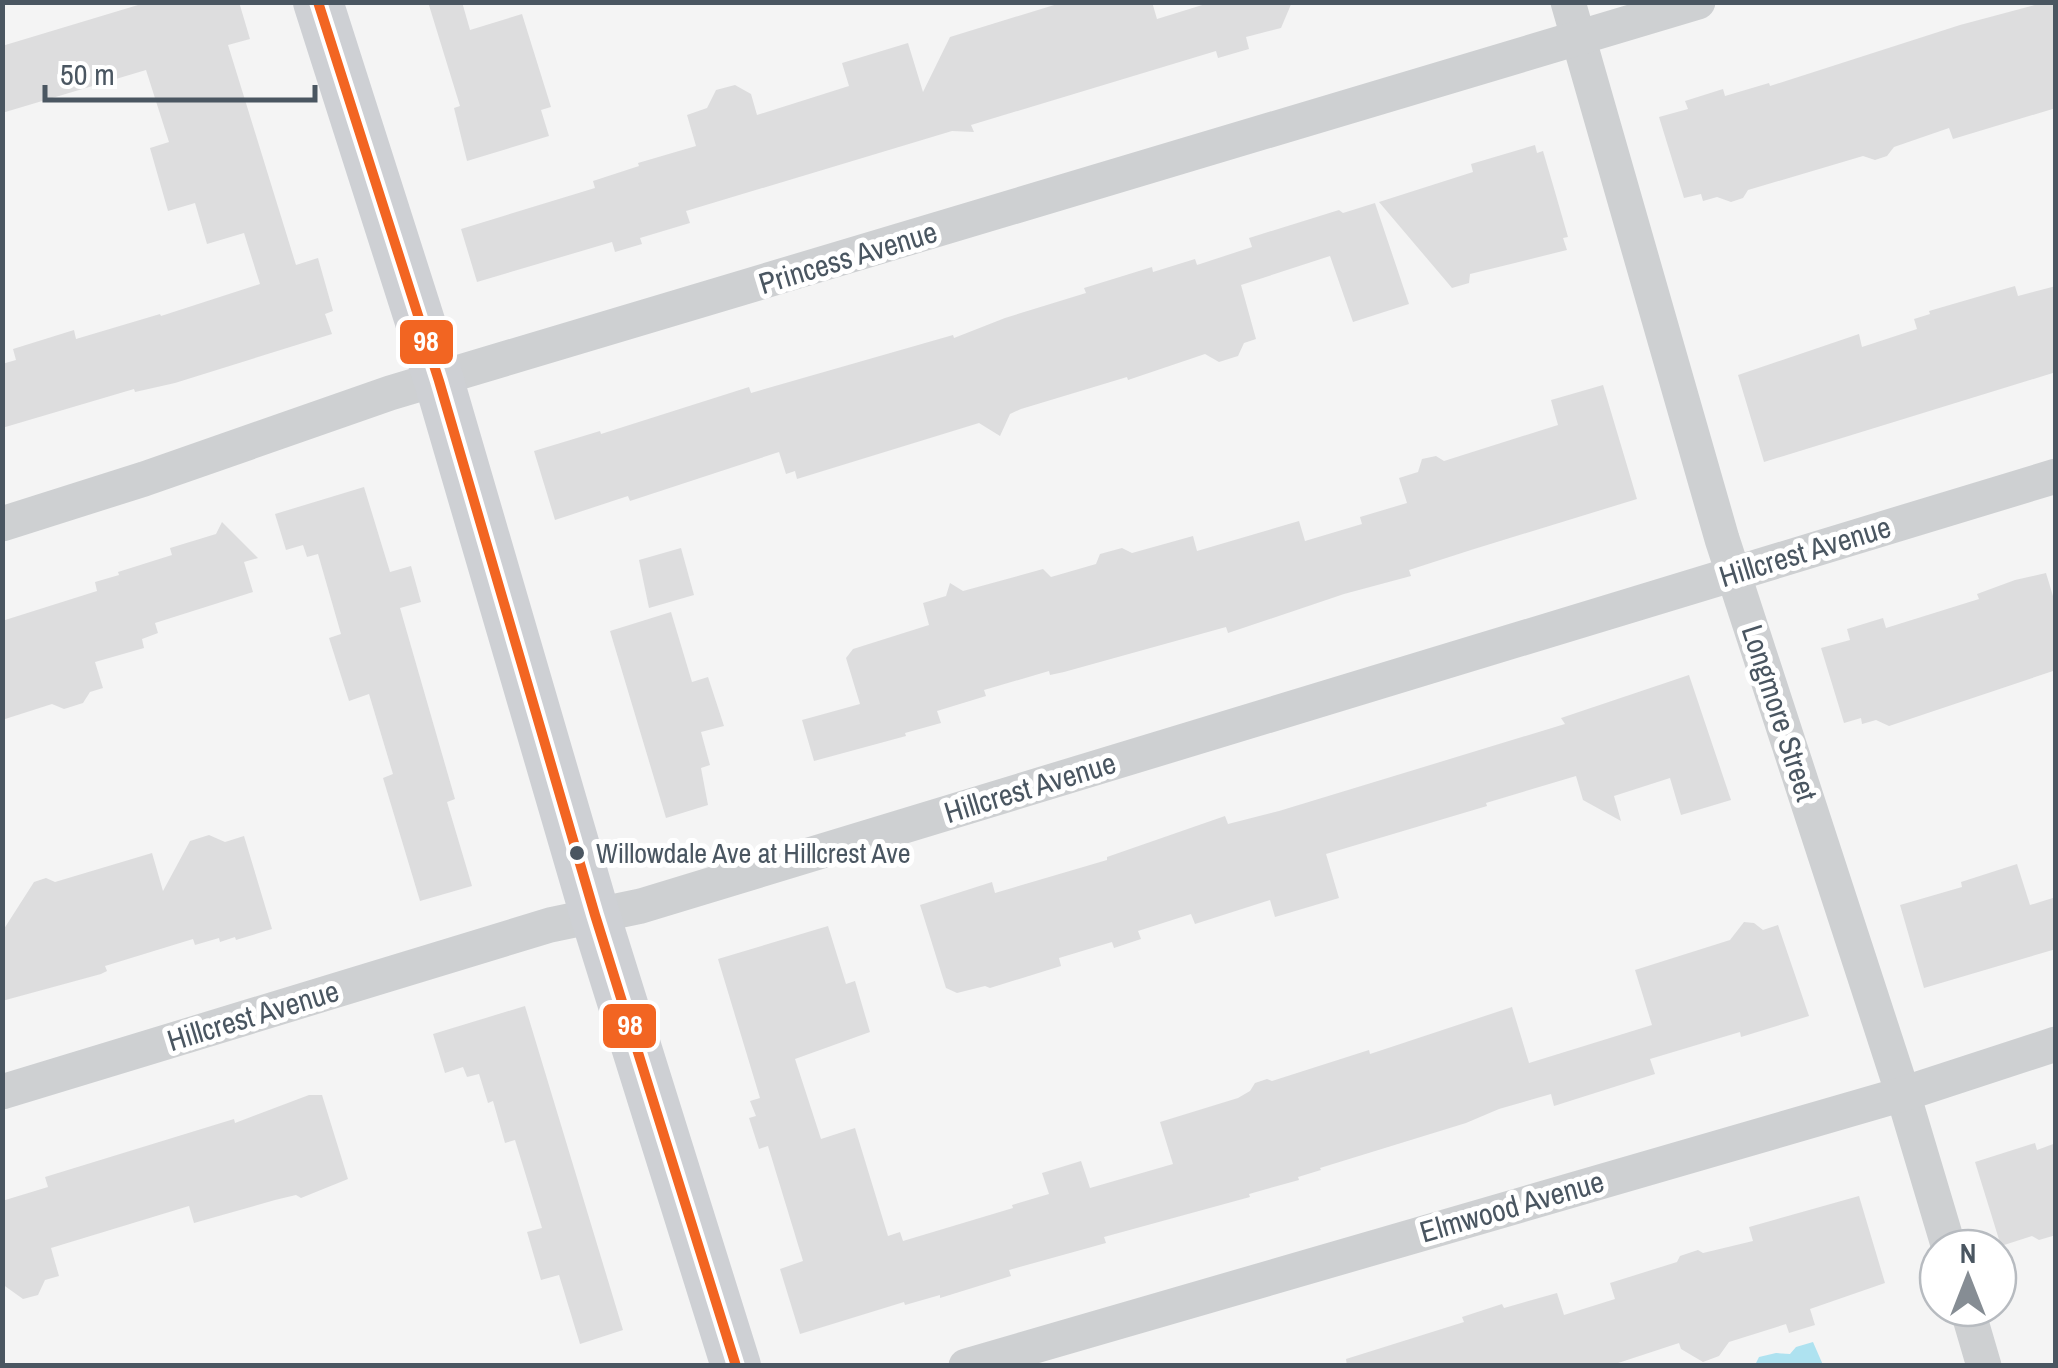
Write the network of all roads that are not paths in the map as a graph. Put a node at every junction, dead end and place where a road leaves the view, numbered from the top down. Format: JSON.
{"nodes":[{"id":1,"x":318,"y":2,"type":"edge"},
{"id":2,"x":1568,"y":2,"type":"edge"},
{"id":3,"x":1698,"y":2,"type":"edge"},
{"id":4,"x":1579,"y":40,"type":"junction"},
{"id":5,"x":439,"y":381,"type":"junction"},
{"id":6,"x":2056,"y":476,"type":"edge"},
{"id":7,"x":2,"y":524,"type":"edge"},
{"id":8,"x":1734,"y":574,"type":"junction"},
{"id":9,"x":595,"y":915,"type":"junction"},
{"id":10,"x":2056,"y":1044,"type":"edge"},
{"id":11,"x":2,"y":1092,"type":"edge"},
{"id":12,"x":1903,"y":1094,"type":"junction"},
{"id":13,"x":1943,"y":1228,"type":"edge"},
{"id":14,"x":1973,"y":1328,"type":"edge"},
{"id":15,"x":736,"y":1366,"type":"edge"},
{"id":16,"x":966,"y":1366,"type":"edge"},
{"id":17,"x":1984,"y":1366,"type":"edge"}],
"edges":[{"from":1,"to":5,"type":"street"},
{"from":2,"to":4,"type":"street","name":"Longmore Street"},
{"from":3,"to":4,"type":"street","name":"Princess Avenue"},
{"from":4,"to":5,"type":"street","name":"Princess Avenue"},
{"from":4,"to":8,"type":"street","name":"Longmore Street"},
{"from":5,"to":7,"type":"street","name":"Princess Avenue"},
{"from":5,"to":9,"type":"street"},
{"from":6,"to":8,"type":"street","name":"Hillcrest Avenue"},
{"from":8,"to":9,"type":"street","name":"Hillcrest Avenue"},
{"from":8,"to":12,"type":"street","name":"Longmore Street"},
{"from":9,"to":11,"type":"street","name":"Hillcrest Avenue"},
{"from":9,"to":15,"type":"street"},
{"from":10,"to":12,"type":"street","name":"Elmwood Avenue"},
{"from":12,"to":13,"type":"street","name":"Longmore Street"},
{"from":12,"to":16,"type":"street","name":"Elmwood Avenue"},
{"from":14,"to":17,"type":"street"}]}
